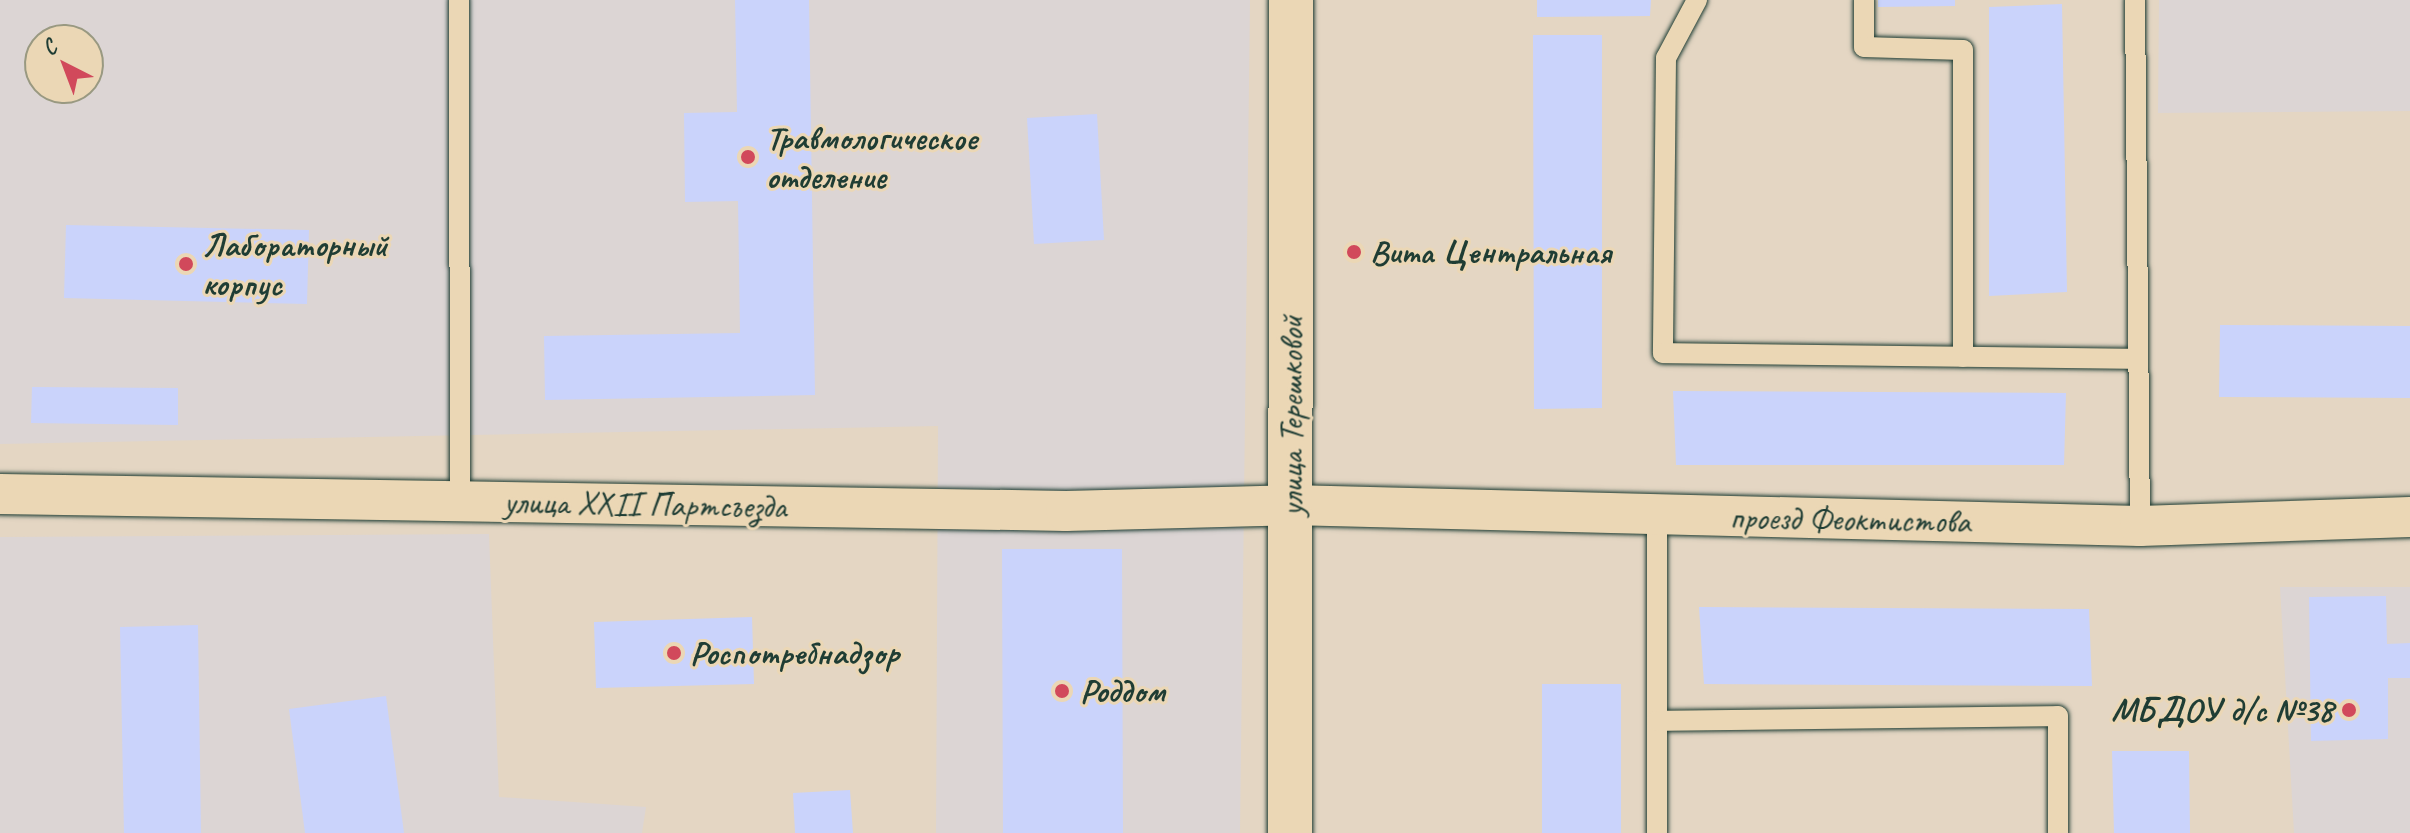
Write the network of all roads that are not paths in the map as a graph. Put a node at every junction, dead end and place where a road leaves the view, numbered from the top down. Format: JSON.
{"nodes":[{"id":1,"x":459,"y":0,"type":"edge"},
{"id":2,"x":1291,"y":0,"type":"edge"},
{"id":3,"x":1697,"y":0,"type":"edge"},
{"id":4,"x":1864,"y":0,"type":"edge"},
{"id":5,"x":2135,"y":0,"type":"edge"},
{"id":6,"x":1963,"y":357,"type":"junction"},
{"id":7,"x":2138,"y":359,"type":"junction"},
{"id":8,"x":0,"y":494,"type":"edge"},
{"id":9,"x":460,"y":501,"type":"junction"},
{"id":10,"x":1290,"y":505,"type":"junction"},
{"id":11,"x":1657,"y":514,"type":"junction"},
{"id":12,"x":2410,"y":517,"type":"edge"},
{"id":13,"x":2140,"y":526,"type":"junction"},
{"id":14,"x":1657,"y":721,"type":"junction"},
{"id":15,"x":1290,"y":833,"type":"edge"},
{"id":16,"x":1657,"y":833,"type":"edge"},
{"id":17,"x":2058,"y":833,"type":"edge"}],
"edges":[{"from":1,"to":9,"type":"lane"},
{"from":2,"to":10,"type":"street","name":"улица Терешковой"},
{"from":3,"to":6,"type":"lane"},
{"from":4,"to":6,"type":"lane"},
{"from":5,"to":7,"type":"lane"},
{"from":6,"to":7,"type":"lane"},
{"from":7,"to":13,"type":"lane"},
{"from":8,"to":9,"type":"street","name":"улица XXII Партсъезда"},
{"from":9,"to":10,"type":"street","name":"улица XXII Партсъезда"},
{"from":10,"to":11,"type":"street","name":"проезд Феоктистова"},
{"from":10,"to":15,"type":"street","name":"улица Терешковой"},
{"from":11,"to":13,"type":"street","name":"проезд Феоктистова"},
{"from":11,"to":14,"type":"lane"},
{"from":12,"to":13,"type":"street","name":"проезд Феоктистова"},
{"from":14,"to":16,"type":"lane"},
{"from":14,"to":17,"type":"lane"}]}
